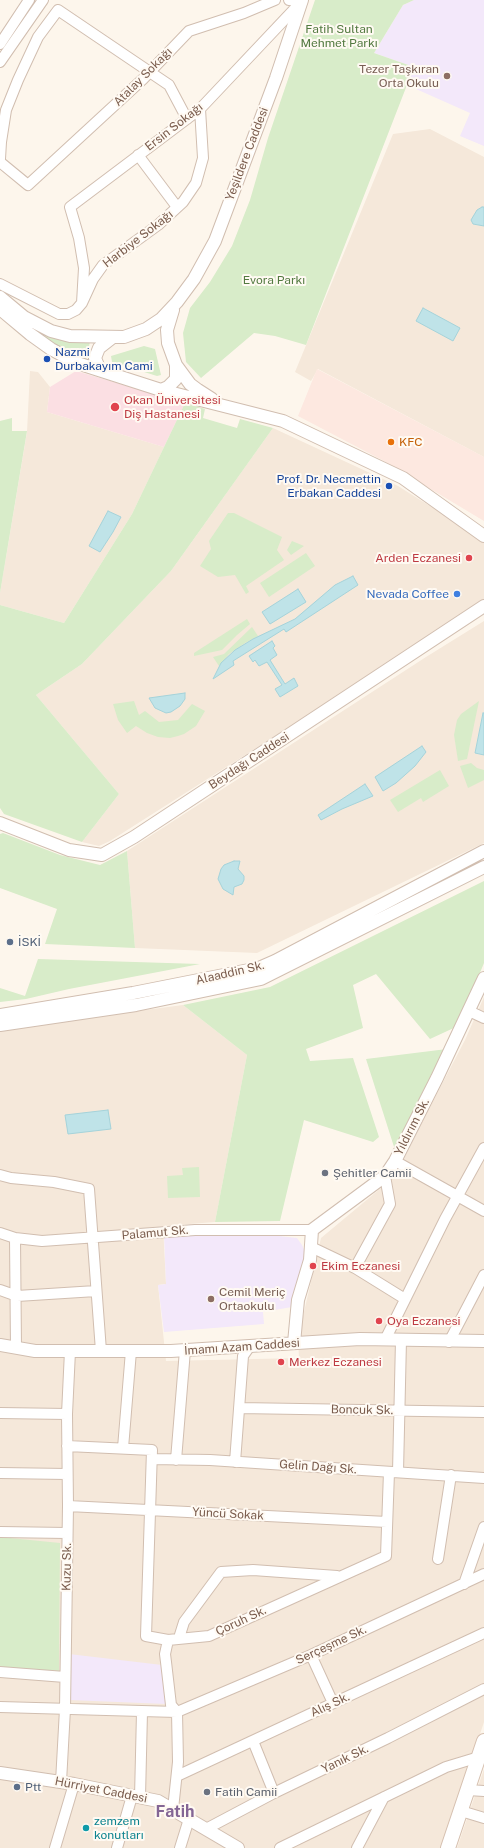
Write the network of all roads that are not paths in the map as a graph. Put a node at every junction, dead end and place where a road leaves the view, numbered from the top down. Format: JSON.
{"nodes":[{"id":1,"x":28,"y":0,"type":"edge"},
{"id":2,"x":42,"y":0,"type":"edge"},
{"id":3,"x":275,"y":0,"type":"edge"},
{"id":4,"x":288,"y":0,"type":"edge"},
{"id":5,"x":302,"y":0,"type":"edge"},
{"id":6,"x":0,"y":44,"type":"edge"},
{"id":7,"x":0,"y":62,"type":"edge"},
{"id":8,"x":150,"y":72,"type":"junction"},
{"id":9,"x":200,"y":109,"type":"junction"},
{"id":10,"x":187,"y":119,"type":"junction"},
{"id":11,"x":138,"y":155,"type":"junction"},
{"id":12,"x":0,"y":158,"type":"edge"},
{"id":13,"x":0,"y":162,"type":"edge"},
{"id":14,"x":177,"y":208,"type":"junction"},
{"id":15,"x":0,"y":284,"type":"edge"},
{"id":16,"x":0,"y":297,"type":"edge"},
{"id":17,"x":177,"y":302,"type":"junction"},
{"id":18,"x":82,"y":303,"type":"junction"},
{"id":19,"x":0,"y":309,"type":"edge"},
{"id":20,"x":146,"y":330,"type":"junction"},
{"id":21,"x":114,"y":337,"type":"junction"},
{"id":22,"x":168,"y":343,"type":"junction"},
{"id":23,"x":176,"y":365,"type":"junction"},
{"id":24,"x":106,"y":372,"type":"junction"},
{"id":25,"x":160,"y":390,"type":"junction"},
{"id":26,"x":239,"y":410,"type":"junction"},
{"id":27,"x":484,"y":536,"type":"edge"},
{"id":28,"x":484,"y":606,"type":"edge"},
{"id":29,"x":0,"y":823,"type":"edge"},
{"id":30,"x":484,"y":851,"type":"edge"},
{"id":31,"x":484,"y":867,"type":"edge"},
{"id":32,"x":484,"y":978,"type":"edge"},
{"id":33,"x":133,"y":993,"type":"junction"},
{"id":34,"x":121,"y":1001,"type":"junction"},
{"id":35,"x":136,"y":1005,"type":"junction"},
{"id":36,"x":469,"y":1011,"type":"junction"},
{"id":37,"x":0,"y":1015,"type":"edge"},
{"id":38,"x":484,"y":1018,"type":"edge"},
{"id":39,"x":0,"y":1025,"type":"edge"},
{"id":40,"x":484,"y":1148,"type":"edge"},
{"id":41,"x":395,"y":1161,"type":"junction"},
{"id":42,"x":0,"y":1175,"type":"edge"},
{"id":43,"x":385,"y":1176,"type":"junction"},
{"id":44,"x":458,"y":1195,"type":"junction"},
{"id":45,"x":484,"y":1211,"type":"edge"},
{"id":46,"x":312,"y":1230,"type":"junction"},
{"id":47,"x":0,"y":1233,"type":"edge"},
{"id":48,"x":15,"y":1238,"type":"junction"},
{"id":49,"x":92,"y":1238,"type":"junction"},
{"id":50,"x":311,"y":1247,"type":"junction"},
{"id":51,"x":355,"y":1268,"type":"junction"},
{"id":52,"x":484,"y":1275,"type":"edge"},
{"id":53,"x":0,"y":1290,"type":"edge"},
{"id":54,"x":96,"y":1291,"type":"junction"},
{"id":55,"x":17,"y":1296,"type":"junction"},
{"id":56,"x":405,"y":1299,"type":"junction"},
{"id":57,"x":384,"y":1340,"type":"junction"},
{"id":58,"x":401,"y":1340,"type":"junction"},
{"id":59,"x":484,"y":1341,"type":"edge"},
{"id":60,"x":449,"y":1342,"type":"junction"},
{"id":61,"x":294,"y":1343,"type":"junction"},
{"id":62,"x":0,"y":1345,"type":"edge"},
{"id":63,"x":250,"y":1346,"type":"junction"},
{"id":64,"x":16,"y":1348,"type":"junction"},
{"id":65,"x":185,"y":1350,"type":"junction"},
{"id":66,"x":70,"y":1351,"type":"junction"},
{"id":67,"x":101,"y":1351,"type":"junction"},
{"id":68,"x":130,"y":1351,"type":"junction"},
{"id":69,"x":239,"y":1408,"type":"junction"},
{"id":70,"x":400,"y":1410,"type":"junction"},
{"id":71,"x":484,"y":1412,"type":"edge"},
{"id":72,"x":0,"y":1413,"type":"edge"},
{"id":73,"x":67,"y":1414,"type":"junction"},
{"id":74,"x":67,"y":1446,"type":"junction"},
{"id":75,"x":123,"y":1448,"type":"junction"},
{"id":76,"x":152,"y":1459,"type":"junction"},
{"id":77,"x":176,"y":1460,"type":"junction"},
{"id":78,"x":236,"y":1462,"type":"junction"},
{"id":79,"x":0,"y":1472,"type":"edge"},
{"id":80,"x":394,"y":1472,"type":"junction"},
{"id":81,"x":67,"y":1474,"type":"junction"},
{"id":82,"x":451,"y":1475,"type":"junction"},
{"id":83,"x":484,"y":1478,"type":"edge"},
{"id":84,"x":68,"y":1506,"type":"junction"},
{"id":85,"x":149,"y":1511,"type":"junction"},
{"id":86,"x":387,"y":1522,"type":"junction"},
{"id":87,"x":484,"y":1527,"type":"edge"},
{"id":88,"x":0,"y":1532,"type":"edge"},
{"id":89,"x":67,"y":1534,"type":"junction"},
{"id":90,"x":438,"y":1559,"type":"dead end"},
{"id":91,"x":484,"y":1574,"type":"edge"},
{"id":92,"x":340,"y":1576,"type":"junction"},
{"id":93,"x":464,"y":1584,"type":"junction"},
{"id":94,"x":484,"y":1633,"type":"edge"},
{"id":95,"x":179,"y":1638,"type":"junction"},
{"id":96,"x":168,"y":1640,"type":"junction"},
{"id":97,"x":311,"y":1655,"type":"junction"},
{"id":98,"x":0,"y":1672,"type":"edge"},
{"id":99,"x":65,"y":1677,"type":"junction"},
{"id":100,"x":484,"y":1689,"type":"edge"},
{"id":101,"x":333,"y":1703,"type":"junction"},
{"id":102,"x":0,"y":1707,"type":"edge"},
{"id":103,"x":65,"y":1709,"type":"junction"},
{"id":104,"x":142,"y":1712,"type":"junction"},
{"id":105,"x":177,"y":1712,"type":"junction"},
{"id":106,"x":253,"y":1741,"type":"junction"},
{"id":107,"x":484,"y":1741,"type":"edge"},
{"id":108,"x":481,"y":1757,"type":"edge"},
{"id":109,"x":0,"y":1773,"type":"edge"},
{"id":110,"x":177,"y":1776,"type":"junction"},
{"id":111,"x":61,"y":1782,"type":"junction"},
{"id":112,"x":74,"y":1784,"type":"junction"},
{"id":113,"x":468,"y":1790,"type":"junction"},
{"id":114,"x":484,"y":1791,"type":"edge"},
{"id":115,"x":274,"y":1793,"type":"junction"},
{"id":116,"x":136,"y":1797,"type":"junction"},
{"id":117,"x":384,"y":1797,"type":"junction"},
{"id":118,"x":173,"y":1809,"type":"junction"},
{"id":119,"x":461,"y":1811,"type":"junction"},
{"id":120,"x":484,"y":1818,"type":"edge"},
{"id":121,"x":189,"y":1819,"type":"junction"},
{"id":122,"x":206,"y":1829,"type":"junction"},
{"id":123,"x":55,"y":1848,"type":"edge"},
{"id":124,"x":116,"y":1848,"type":"edge"},
{"id":125,"x":180,"y":1848,"type":"edge"},
{"id":126,"x":238,"y":1848,"type":"edge"},
{"id":127,"x":280,"y":1848,"type":"edge"},
{"id":128,"x":357,"y":1848,"type":"edge"},
{"id":129,"x":448,"y":1848,"type":"edge"}],
"edges":[{"from":1,"to":6,"type":"street"},
{"from":2,"to":7,"type":"street"},
{"from":3,"to":8,"type":"street","name":"Atalay Sokağı"},
{"from":4,"to":5,"type":"street"},
{"from":5,"to":9,"type":"street","name":"Ersin Sokağı"},
{"from":5,"to":17,"type":"street","name":"Yeşildere Caddesi"},
{"from":8,"to":10,"type":"street"},
{"from":8,"to":12,"type":"street"},
{"from":8,"to":13,"type":"street","name":"Atalay Sokağı"},
{"from":9,"to":10,"type":"street","name":"Ersin Sokağı"},
{"from":9,"to":14,"type":"street","name":"Harbiye Sokağı"},
{"from":10,"to":11,"type":"street","name":"Ersin Sokağı"},
{"from":11,"to":14,"type":"street"},
{"from":11,"to":18,"type":"street","name":"Ersin Sokağı"},
{"from":14,"to":18,"type":"street","name":"Harbiye Sokağı"},
{"from":15,"to":18,"type":"street"},
{"from":16,"to":21,"type":"street"},
{"from":17,"to":20,"type":"street"},
{"from":17,"to":22,"type":"street"},
{"from":19,"to":24,"type":"street"},
{"from":20,"to":21,"type":"street"},
{"from":20,"to":22,"type":"street"},
{"from":21,"to":24,"type":"street"},
{"from":22,"to":23,"type":"street"},
{"from":23,"to":25,"type":"street"},
{"from":23,"to":26,"type":"street"},
{"from":24,"to":25,"type":"street"},
{"from":25,"to":26,"type":"street"},
{"from":26,"to":27,"type":"street"},
{"from":28,"to":29,"type":"street","name":"Beydağı Caddesi"},
{"from":30,"to":33,"type":"street","name":"Alaaddin Sk."},
{"from":31,"to":35,"type":"street","name":"Alaaddin Sk."},
{"from":32,"to":36,"type":"street","name":"Yıldırım Sk."},
{"from":33,"to":34,"type":"street","name":"Alaaddin Sk."},
{"from":33,"to":35,"type":"street"},
{"from":34,"to":35,"type":"street","name":"Alaaddin Sk."},
{"from":34,"to":37,"type":"street","name":"Alaaddin Sk."},
{"from":34,"to":39,"type":"street","name":"Alaaddin Sk."},
{"from":36,"to":38,"type":"street"},
{"from":36,"to":41,"type":"street","name":"Yıldırım Sk."},
{"from":40,"to":44,"type":"street"},
{"from":41,"to":43,"type":"street","name":"Yıldırım Sk."},
{"from":41,"to":44,"type":"street"},
{"from":42,"to":49,"type":"street"},
{"from":43,"to":46,"type":"street","name":"Yıldırım Sk."},
{"from":43,"to":51,"type":"street"},
{"from":44,"to":45,"type":"street"},
{"from":44,"to":56,"type":"street"},
{"from":46,"to":49,"type":"street","name":"Palamut Sk."},
{"from":46,"to":50,"type":"street"},
{"from":47,"to":48,"type":"street","name":"Palamut Sk."},
{"from":48,"to":49,"type":"street","name":"Palamut Sk."},
{"from":48,"to":55,"type":"street"},
{"from":49,"to":54,"type":"street"},
{"from":50,"to":51,"type":"street"},
{"from":50,"to":61,"type":"street"},
{"from":51,"to":56,"type":"street"},
{"from":52,"to":60,"type":"street"},
{"from":53,"to":55,"type":"street"},
{"from":54,"to":55,"type":"street"},
{"from":54,"to":67,"type":"street"},
{"from":55,"to":64,"type":"street"},
{"from":56,"to":57,"type":"street"},
{"from":57,"to":58,"type":"street","name":"İmamı Azam Caddesi"},
{"from":57,"to":61,"type":"street","name":"İmamı Azam Caddesi"},
{"from":58,"to":60,"type":"street","name":"İmamı Azam Caddesi"},
{"from":58,"to":70,"type":"street","name":"Çoruh Sk."},
{"from":59,"to":60,"type":"street","name":"İmamı Azam Caddesi"},
{"from":61,"to":63,"type":"street","name":"İmamı Azam Caddesi"},
{"from":62,"to":64,"type":"street","name":"İmamı Azam Caddesi"},
{"from":63,"to":65,"type":"street","name":"İmamı Azam Caddesi"},
{"from":63,"to":69,"type":"street"},
{"from":64,"to":66,"type":"street","name":"İmamı Azam Caddesi"},
{"from":65,"to":68,"type":"street","name":"İmamı Azam Caddesi"},
{"from":65,"to":77,"type":"street"},
{"from":66,"to":67,"type":"street","name":"İmamı Azam Caddesi"},
{"from":66,"to":73,"type":"street","name":"Kuzu Sk."},
{"from":67,"to":68,"type":"street","name":"İmamı Azam Caddesi"},
{"from":68,"to":75,"type":"street"},
{"from":69,"to":70,"type":"street","name":"Boncuk Sk."},
{"from":69,"to":78,"type":"street"},
{"from":70,"to":71,"type":"street","name":"Boncuk Sk."},
{"from":70,"to":80,"type":"street","name":"Çoruh Sk."},
{"from":72,"to":73,"type":"street"},
{"from":73,"to":74,"type":"street","name":"Kuzu Sk."},
{"from":74,"to":75,"type":"street"},
{"from":74,"to":81,"type":"street","name":"Kuzu Sk."},
{"from":75,"to":76,"type":"street"},
{"from":76,"to":77,"type":"street","name":"Gelin Dağı Sk."},
{"from":76,"to":85,"type":"street","name":"Çoruh Sk."},
{"from":77,"to":78,"type":"street","name":"Gelin Dağı Sk."},
{"from":78,"to":80,"type":"street","name":"Gelin Dağı Sk."},
{"from":79,"to":81,"type":"street"},
{"from":80,"to":82,"type":"street","name":"Gelin Dağı Sk."},
{"from":80,"to":86,"type":"street","name":"Çoruh Sk."},
{"from":81,"to":84,"type":"street","name":"Kuzu Sk."},
{"from":82,"to":83,"type":"street","name":"Gelin Dağı Sk."},
{"from":82,"to":90,"type":"street"},
{"from":84,"to":85,"type":"street","name":"Yüncü Sokak"},
{"from":84,"to":89,"type":"street","name":"Kuzu Sk."},
{"from":85,"to":86,"type":"street","name":"Yüncü Sokak"},
{"from":85,"to":96,"type":"street","name":"Çoruh Sk."},
{"from":86,"to":92,"type":"street","name":"Çoruh Sk."},
{"from":87,"to":93,"type":"street"},
{"from":88,"to":89,"type":"street"},
{"from":89,"to":99,"type":"street","name":"Kuzu Sk."},
{"from":91,"to":93,"type":"street","name":"Serçeşme Sk."},
{"from":92,"to":95,"type":"street","name":"Çoruh Sk."},
{"from":92,"to":95,"type":"street"},
{"from":93,"to":97,"type":"street","name":"Serçeşme Sk."},
{"from":94,"to":101,"type":"street","name":"Alış Sk."},
{"from":95,"to":96,"type":"street","name":"Çoruh Sk."},
{"from":96,"to":105,"type":"street"},
{"from":97,"to":101,"type":"street"},
{"from":97,"to":105,"type":"street","name":"Serçeşme Sk."},
{"from":98,"to":99,"type":"street"},
{"from":99,"to":103,"type":"street","name":"Kuzu Sk."},
{"from":100,"to":115,"type":"street","name":"Yanık Sk."},
{"from":101,"to":106,"type":"street","name":"Alış Sk."},
{"from":102,"to":103,"type":"street"},
{"from":103,"to":104,"type":"street"},
{"from":103,"to":111,"type":"street","name":"Kuzu Sk."},
{"from":104,"to":105,"type":"street"},
{"from":104,"to":116,"type":"street"},
{"from":105,"to":110,"type":"street"},
{"from":106,"to":110,"type":"street","name":"Alış Sk."},
{"from":106,"to":115,"type":"street"},
{"from":107,"to":108,"type":"main road"},
{"from":108,"to":113,"type":"main road"},
{"from":108,"to":117,"type":"street"},
{"from":109,"to":111,"type":"street","name":"Hürriyet Caddesi"},
{"from":110,"to":118,"type":"street"},
{"from":111,"to":112,"type":"street","name":"Hürriyet Caddesi"},
{"from":112,"to":116,"type":"street","name":"Hürriyet Caddesi"},
{"from":112,"to":123,"type":"street"},
{"from":113,"to":114,"type":"street"},
{"from":113,"to":119,"type":"main road"},
{"from":115,"to":122,"type":"street","name":"Yanık Sk."},
{"from":116,"to":118,"type":"street","name":"Hürriyet Caddesi"},
{"from":116,"to":124,"type":"street"},
{"from":117,"to":127,"type":"street"},
{"from":117,"to":128,"type":"street"},
{"from":118,"to":121,"type":"street","name":"Hürriyet Caddesi"},
{"from":119,"to":120,"type":"street"},
{"from":119,"to":129,"type":"main road"},
{"from":121,"to":122,"type":"street","name":"Hürriyet Caddesi"},
{"from":121,"to":125,"type":"street"},
{"from":122,"to":126,"type":"street","name":"Hürriyet Caddesi"}]}
